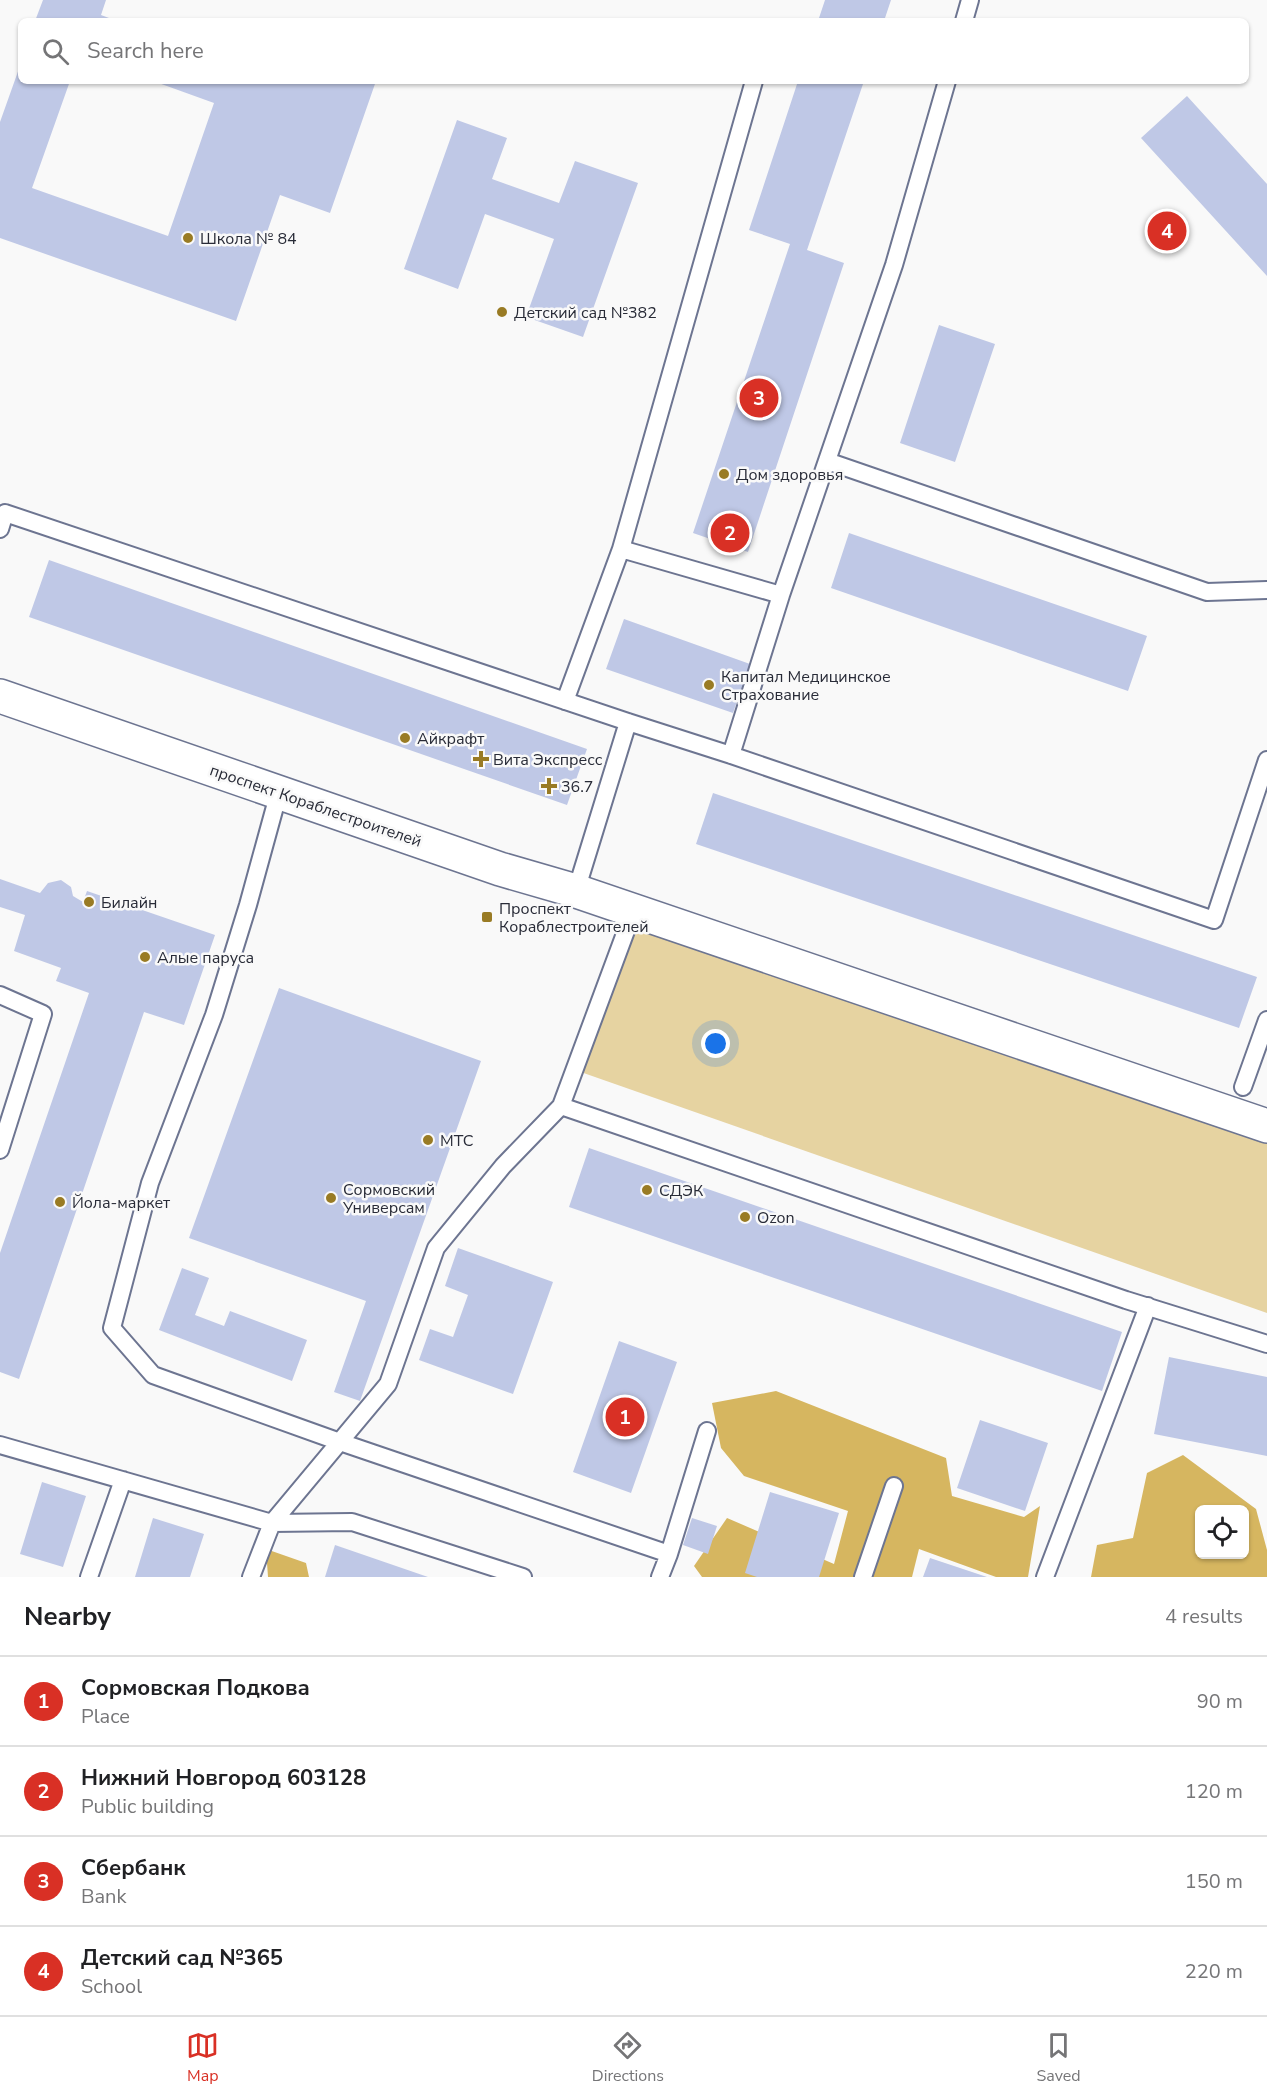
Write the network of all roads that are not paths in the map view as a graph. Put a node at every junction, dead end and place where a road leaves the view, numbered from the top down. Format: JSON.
{"nodes":[{"id":1,"x":970,"y":0,"type":"edge"},
{"id":2,"x":965,"y":18,"type":"edge"},
{"id":3,"x":753,"y":84,"type":"edge"},
{"id":4,"x":946,"y":84,"type":"edge"},
{"id":5,"x":827,"y":461,"type":"junction"},
{"id":6,"x":3,"y":512,"type":"edge"},
{"id":7,"x":0,"y":529,"type":"edge"},
{"id":8,"x":621,"y":549,"type":"junction"},
{"id":9,"x":1267,"y":590,"type":"edge"},
{"id":10,"x":781,"y":595,"type":"junction"},
{"id":11,"x":0,"y":696,"type":"edge"},
{"id":12,"x":565,"y":701,"type":"junction"},
{"id":13,"x":628,"y":722,"type":"junction"},
{"id":14,"x":731,"y":755,"type":"junction"},
{"id":15,"x":1267,"y":760,"type":"edge"},
{"id":16,"x":279,"y":792,"type":"junction"},
{"id":17,"x":576,"y":891,"type":"junction"},
{"id":18,"x":633,"y":912,"type":"junction"},
{"id":19,"x":0,"y":995,"type":"edge"},
{"id":20,"x":1267,"y":1020,"type":"edge"},
{"id":21,"x":1243,"y":1087,"type":"dead end"},
{"id":22,"x":561,"y":1106,"type":"junction"},
{"id":23,"x":1267,"y":1126,"type":"edge"},
{"id":24,"x":0,"y":1150,"type":"edge"},
{"id":25,"x":1148,"y":1306,"type":"junction"},
{"id":26,"x":1267,"y":1344,"type":"edge"},
{"id":27,"x":707,"y":1431,"type":"dead end"},
{"id":28,"x":340,"y":1442,"type":"junction"},
{"id":29,"x":0,"y":1445,"type":"edge"},
{"id":30,"x":123,"y":1480,"type":"junction"},
{"id":31,"x":894,"y":1486,"type":"dead end"},
{"id":32,"x":272,"y":1523,"type":"junction"},
{"id":33,"x":669,"y":1554,"type":"junction"},
{"id":34,"x":89,"y":1577,"type":"edge"},
{"id":35,"x":251,"y":1577,"type":"edge"},
{"id":36,"x":523,"y":1577,"type":"edge"},
{"id":37,"x":660,"y":1577,"type":"edge"},
{"id":38,"x":863,"y":1577,"type":"edge"},
{"id":39,"x":1045,"y":1577,"type":"edge"}],
"edges":[{"from":1,"to":2,"type":"lane"},
{"from":3,"to":8,"type":"lane"},
{"from":4,"to":5,"type":"lane"},
{"from":5,"to":9,"type":"lane"},
{"from":5,"to":10,"type":"lane"},
{"from":6,"to":7,"type":"lane"},
{"from":6,"to":12,"type":"lane"},
{"from":8,"to":10,"type":"lane"},
{"from":8,"to":12,"type":"lane"},
{"from":10,"to":14,"type":"lane"},
{"from":11,"to":16,"type":"street","name":"проспект Кораблестроителей"},
{"from":12,"to":13,"type":"lane"},
{"from":13,"to":14,"type":"lane"},
{"from":13,"to":17,"type":"lane"},
{"from":14,"to":15,"type":"lane"},
{"from":16,"to":17,"type":"street","name":"проспект Кораблестроителей"},
{"from":16,"to":28,"type":"lane"},
{"from":17,"to":18,"type":"street","name":"проспект Кораблестроителей"},
{"from":18,"to":22,"type":"lane"},
{"from":18,"to":23,"type":"street","name":"проспект Кораблестроителей"},
{"from":19,"to":24,"type":"lane"},
{"from":20,"to":21,"type":"lane"},
{"from":22,"to":25,"type":"lane"},
{"from":22,"to":28,"type":"lane"},
{"from":25,"to":26,"type":"lane"},
{"from":25,"to":39,"type":"lane"},
{"from":27,"to":33,"type":"lane"},
{"from":28,"to":32,"type":"lane"},
{"from":28,"to":33,"type":"lane"},
{"from":29,"to":30,"type":"lane"},
{"from":30,"to":32,"type":"lane"},
{"from":30,"to":34,"type":"lane"},
{"from":31,"to":38,"type":"lane"},
{"from":32,"to":35,"type":"lane"},
{"from":32,"to":36,"type":"lane"},
{"from":33,"to":37,"type":"lane"}]}
